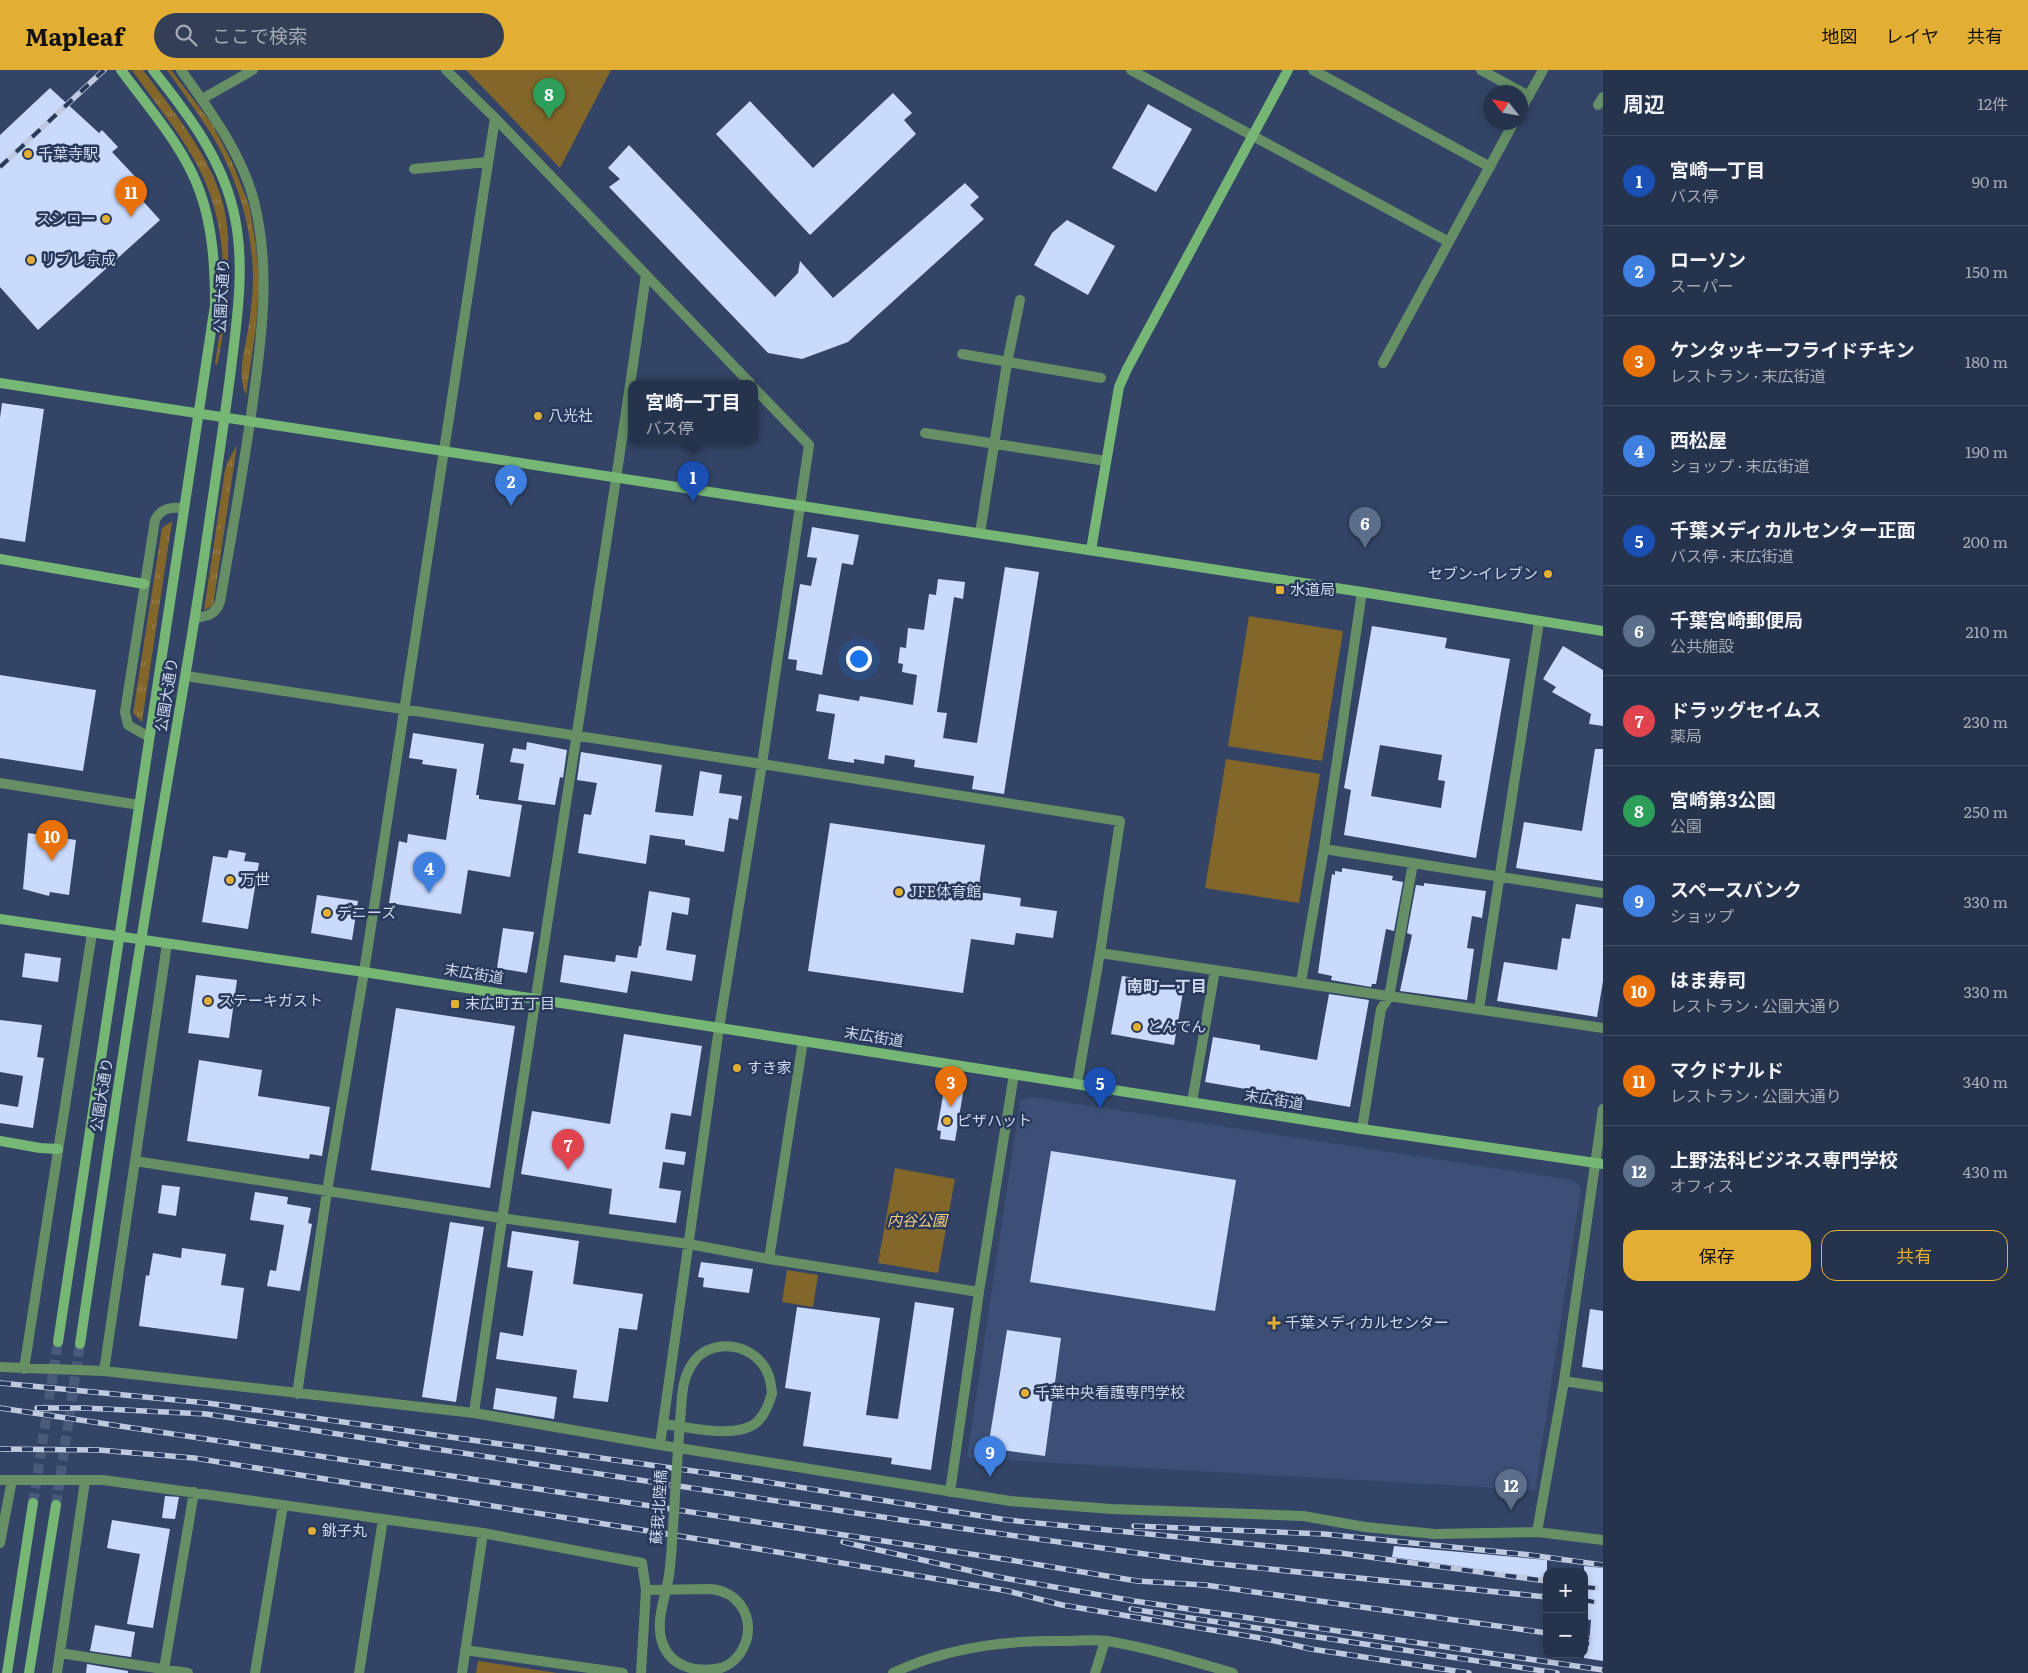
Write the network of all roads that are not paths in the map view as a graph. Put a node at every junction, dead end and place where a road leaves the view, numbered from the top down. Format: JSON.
{"nodes":[{"id":1,"x":121,"y":70,"type":"edge"},
{"id":2,"x":153,"y":70,"type":"edge"},
{"id":3,"x":181,"y":70,"type":"edge"},
{"id":4,"x":253,"y":70,"type":"edge"},
{"id":5,"x":446,"y":70,"type":"edge"},
{"id":6,"x":1131,"y":70,"type":"edge"},
{"id":7,"x":1288,"y":70,"type":"edge"},
{"id":8,"x":1313,"y":70,"type":"edge"},
{"id":9,"x":1481,"y":70,"type":"edge"},
{"id":10,"x":1543,"y":70,"type":"edge"},
{"id":11,"x":1529,"y":96,"type":"joint"},
{"id":12,"x":202,"y":100,"type":"junction"},
{"id":13,"x":495,"y":118,"type":"junction"},
{"id":14,"x":1510,"y":130,"type":"edge"},
{"id":15,"x":1252,"y":136,"type":"junction"},
{"id":16,"x":488,"y":162,"type":"junction"},
{"id":17,"x":1490,"y":167,"type":"junction"},
{"id":18,"x":414,"y":169,"type":"dead end"},
{"id":19,"x":1449,"y":242,"type":"junction"},
{"id":20,"x":646,"y":275,"type":"junction"},
{"id":21,"x":1020,"y":300,"type":"dead end"},
{"id":22,"x":962,"y":354,"type":"dead end"},
{"id":23,"x":1007,"y":362,"type":"junction"},
{"id":24,"x":1383,"y":362,"type":"dead end"},
{"id":25,"x":1101,"y":378,"type":"dead end"},
{"id":26,"x":631,"y":380,"type":"edge"},
{"id":27,"x":747,"y":380,"type":"edge"},
{"id":28,"x":0,"y":383,"type":"edge"},
{"id":29,"x":758,"y":392,"type":"edge"},
{"id":30,"x":628,"y":401,"type":"edge"},
{"id":31,"x":199,"y":412,"type":"junction"},
{"id":32,"x":225,"y":417,"type":"junction"},
{"id":33,"x":251,"y":421,"type":"junction"},
{"id":34,"x":925,"y":433,"type":"dead end"},
{"id":35,"x":995,"y":444,"type":"junction"},
{"id":36,"x":442,"y":452,"type":"junction"},
{"id":37,"x":1106,"y":461,"type":"junction"},
{"id":38,"x":617,"y":478,"type":"junction"},
{"id":39,"x":800,"y":506,"type":"junction"},
{"id":40,"x":183,"y":508,"type":"junction"},
{"id":41,"x":980,"y":533,"type":"junction"},
{"id":42,"x":1091,"y":550,"type":"junction"},
{"id":43,"x":0,"y":559,"type":"edge"},
{"id":44,"x":144,"y":584,"type":"junction"},
{"id":45,"x":1362,"y":592,"type":"junction"},
{"id":46,"x":195,"y":618,"type":"junction"},
{"id":47,"x":1539,"y":622,"type":"junction"},
{"id":48,"x":1603,"y":631,"type":"edge"},
{"id":49,"x":186,"y":676,"type":"junction"},
{"id":50,"x":404,"y":710,"type":"junction"},
{"id":51,"x":149,"y":737,"type":"junction"},
{"id":52,"x":576,"y":737,"type":"junction"},
{"id":53,"x":762,"y":764,"type":"junction"},
{"id":54,"x":0,"y":783,"type":"edge"},
{"id":55,"x":139,"y":805,"type":"junction"},
{"id":56,"x":1324,"y":850,"type":"junction"},
{"id":57,"x":1413,"y":863,"type":"junction"},
{"id":58,"x":1500,"y":877,"type":"junction"},
{"id":59,"x":1603,"y":893,"type":"edge"},
{"id":60,"x":0,"y":919,"type":"edge"},
{"id":61,"x":92,"y":933,"type":"junction"},
{"id":62,"x":120,"y":936,"type":"junction"},
{"id":63,"x":141,"y":940,"type":"junction"},
{"id":64,"x":167,"y":944,"type":"junction"},
{"id":65,"x":1100,"y":953,"type":"junction"},
{"id":66,"x":1215,"y":970,"type":"junction"},
{"id":67,"x":364,"y":972,"type":"junction"},
{"id":68,"x":1301,"y":982,"type":"junction"},
{"id":69,"x":1388,"y":997,"type":"junction"},
{"id":70,"x":537,"y":999,"type":"junction"},
{"id":71,"x":1479,"y":1009,"type":"junction"},
{"id":72,"x":719,"y":1028,"type":"junction"},
{"id":73,"x":1603,"y":1028,"type":"edge"},
{"id":74,"x":803,"y":1041,"type":"junction"},
{"id":75,"x":1014,"y":1074,"type":"junction"},
{"id":76,"x":1077,"y":1084,"type":"junction"},
{"id":77,"x":1192,"y":1102,"type":"junction"},
{"id":78,"x":1603,"y":1109,"type":"edge"},
{"id":79,"x":1362,"y":1129,"type":"junction"},
{"id":80,"x":0,"y":1141,"type":"edge"},
{"id":81,"x":58,"y":1148,"type":"junction"},
{"id":82,"x":135,"y":1161,"type":"junction"},
{"id":83,"x":1599,"y":1164,"type":"edge"},
{"id":84,"x":327,"y":1191,"type":"junction"},
{"id":85,"x":501,"y":1218,"type":"junction"},
{"id":86,"x":689,"y":1244,"type":"junction"},
{"id":87,"x":769,"y":1259,"type":"junction"},
{"id":88,"x":979,"y":1292,"type":"junction"},
{"id":89,"x":58,"y":1342,"type":"tunnel mouth"},
{"id":90,"x":80,"y":1344,"type":"tunnel mouth"},
{"id":91,"x":0,"y":1367,"type":"edge"},
{"id":92,"x":24,"y":1369,"type":"junction"},
{"id":93,"x":104,"y":1372,"type":"junction"},
{"id":94,"x":1564,"y":1380,"type":"junction"},
{"id":95,"x":1603,"y":1387,"type":"edge"},
{"id":96,"x":297,"y":1394,"type":"junction"},
{"id":97,"x":474,"y":1413,"type":"junction"},
{"id":98,"x":663,"y":1424,"type":"junction"},
{"id":99,"x":660,"y":1446,"type":"junction"},
{"id":100,"x":0,"y":1480,"type":"edge"},
{"id":101,"x":12,"y":1480,"type":"junction"},
{"id":102,"x":86,"y":1481,"type":"junction"},
{"id":103,"x":194,"y":1492,"type":"junction"},
{"id":104,"x":950,"y":1492,"type":"junction"},
{"id":105,"x":33,"y":1503,"type":"tunnel mouth"},
{"id":106,"x":283,"y":1504,"type":"junction"},
{"id":107,"x":56,"y":1505,"type":"tunnel mouth"},
{"id":108,"x":383,"y":1519,"type":"junction"},
{"id":109,"x":1537,"y":1532,"type":"junction"},
{"id":110,"x":483,"y":1533,"type":"junction"},
{"id":111,"x":1603,"y":1540,"type":"edge"},
{"id":112,"x":0,"y":1543,"type":"edge"},
{"id":113,"x":646,"y":1590,"type":"junction"},
{"id":114,"x":1105,"y":1641,"type":"junction"},
{"id":115,"x":466,"y":1650,"type":"junction"},
{"id":116,"x":60,"y":1653,"type":"junction"},
{"id":117,"x":164,"y":1669,"type":"junction"},
{"id":118,"x":7,"y":1673,"type":"edge"},
{"id":119,"x":29,"y":1673,"type":"edge"},
{"id":120,"x":57,"y":1673,"type":"edge"},
{"id":121,"x":188,"y":1673,"type":"edge"},
{"id":122,"x":255,"y":1673,"type":"edge"},
{"id":123,"x":359,"y":1673,"type":"edge"},
{"id":124,"x":462,"y":1673,"type":"edge"},
{"id":125,"x":622,"y":1673,"type":"edge"},
{"id":126,"x":641,"y":1673,"type":"edge"},
{"id":127,"x":893,"y":1673,"type":"edge"},
{"id":128,"x":1095,"y":1673,"type":"edge"},
{"id":129,"x":1233,"y":1673,"type":"edge"}],
"edges":[{"from":1,"to":31,"type":"street","name":"公園大通り"},
{"from":2,"to":32,"type":"street","name":"公園大通り"},
{"from":3,"to":12,"type":"street"},
{"from":4,"to":12,"type":"street"},
{"from":5,"to":13,"type":"street"},
{"from":6,"to":15,"type":"street"},
{"from":7,"to":15,"type":"street"},
{"from":8,"to":17,"type":"street"},
{"from":9,"to":11,"type":"street"},
{"from":10,"to":11,"type":"street"},
{"from":12,"to":33,"type":"street"},
{"from":13,"to":16,"type":"street"},
{"from":13,"to":20,"type":"street"},
{"from":14,"to":17,"type":"street"},
{"from":15,"to":19,"type":"street"},
{"from":15,"to":37,"type":"street"},
{"from":16,"to":18,"type":"street"},
{"from":16,"to":36,"type":"street"},
{"from":17,"to":19,"type":"street"},
{"from":19,"to":24,"type":"street"},
{"from":20,"to":26,"type":"street"},
{"from":20,"to":27,"type":"street"},
{"from":21,"to":23,"type":"street"},
{"from":22,"to":23,"type":"street"},
{"from":23,"to":25,"type":"street"},
{"from":23,"to":35,"type":"street"},
{"from":28,"to":31,"type":"street"},
{"from":29,"to":39,"type":"street"},
{"from":30,"to":38,"type":"street"},
{"from":31,"to":32,"type":"street"},
{"from":31,"to":40,"type":"street","name":"公園大通り"},
{"from":32,"to":33,"type":"street"},
{"from":32,"to":46,"type":"street","name":"公園大通り"},
{"from":33,"to":36,"type":"street"},
{"from":33,"to":46,"type":"street"},
{"from":34,"to":35,"type":"street"},
{"from":35,"to":37,"type":"street"},
{"from":35,"to":41,"type":"street"},
{"from":36,"to":38,"type":"street"},
{"from":36,"to":50,"type":"street"},
{"from":37,"to":42,"type":"street"},
{"from":38,"to":39,"type":"street"},
{"from":38,"to":52,"type":"street"},
{"from":39,"to":41,"type":"street"},
{"from":39,"to":53,"type":"street"},
{"from":40,"to":44,"type":"street"},
{"from":40,"to":51,"type":"street","name":"公園大通り"},
{"from":41,"to":42,"type":"street"},
{"from":42,"to":45,"type":"street"},
{"from":43,"to":44,"type":"street"},
{"from":44,"to":51,"type":"street"},
{"from":45,"to":47,"type":"street"},
{"from":45,"to":56,"type":"street"},
{"from":46,"to":49,"type":"street","name":"公園大通り"},
{"from":47,"to":48,"type":"street"},
{"from":47,"to":58,"type":"street"},
{"from":49,"to":50,"type":"street"},
{"from":49,"to":63,"type":"street","name":"公園大通り"},
{"from":50,"to":52,"type":"street"},
{"from":50,"to":67,"type":"street"},
{"from":51,"to":55,"type":"street","name":"公園大通り"},
{"from":52,"to":53,"type":"street"},
{"from":52,"to":70,"type":"street"},
{"from":53,"to":65,"type":"street"},
{"from":53,"to":72,"type":"street"},
{"from":54,"to":55,"type":"street"},
{"from":55,"to":62,"type":"street","name":"公園大通り"},
{"from":56,"to":57,"type":"street"},
{"from":56,"to":68,"type":"street"},
{"from":57,"to":58,"type":"street"},
{"from":57,"to":69,"type":"street"},
{"from":58,"to":59,"type":"street"},
{"from":58,"to":71,"type":"street"},
{"from":60,"to":61,"type":"street","name":"末広街道"},
{"from":61,"to":62,"type":"street","name":"末広街道"},
{"from":61,"to":81,"type":"street"},
{"from":62,"to":63,"type":"street","name":"末広街道"},
{"from":62,"to":89,"type":"street","name":"公園大通り"},
{"from":63,"to":64,"type":"street","name":"末広街道"},
{"from":63,"to":90,"type":"street","name":"公園大通り"},
{"from":64,"to":67,"type":"street","name":"末広街道"},
{"from":64,"to":82,"type":"street"},
{"from":65,"to":66,"type":"street"},
{"from":65,"to":76,"type":"street"},
{"from":66,"to":68,"type":"street"},
{"from":66,"to":77,"type":"street"},
{"from":67,"to":70,"type":"street","name":"末広街道"},
{"from":67,"to":84,"type":"street"},
{"from":68,"to":69,"type":"street"},
{"from":69,"to":71,"type":"street"},
{"from":69,"to":79,"type":"street"},
{"from":70,"to":72,"type":"street","name":"末広街道"},
{"from":70,"to":85,"type":"street"},
{"from":71,"to":73,"type":"street"},
{"from":72,"to":74,"type":"street","name":"末広街道"},
{"from":72,"to":86,"type":"street"},
{"from":74,"to":75,"type":"street","name":"末広街道"},
{"from":74,"to":87,"type":"street"},
{"from":75,"to":76,"type":"street","name":"末広街道"},
{"from":75,"to":88,"type":"street"},
{"from":76,"to":77,"type":"street","name":"末広街道"},
{"from":77,"to":79,"type":"street","name":"末広街道"},
{"from":78,"to":83,"type":"street"},
{"from":79,"to":83,"type":"street","name":"末広街道"},
{"from":80,"to":81,"type":"street"},
{"from":81,"to":92,"type":"street"},
{"from":82,"to":84,"type":"street"},
{"from":82,"to":93,"type":"street"},
{"from":83,"to":94,"type":"street"},
{"from":84,"to":85,"type":"street"},
{"from":84,"to":96,"type":"street"},
{"from":85,"to":86,"type":"street"},
{"from":85,"to":97,"type":"street"},
{"from":86,"to":87,"type":"street"},
{"from":86,"to":98,"type":"street"},
{"from":87,"to":88,"type":"street"},
{"from":88,"to":104,"type":"street"},
{"from":91,"to":92,"type":"street"},
{"from":92,"to":93,"type":"street"},
{"from":93,"to":96,"type":"street"},
{"from":94,"to":95,"type":"street"},
{"from":94,"to":109,"type":"street"},
{"from":96,"to":97,"type":"street"},
{"from":97,"to":99,"type":"street"},
{"from":98,"to":99,"type":"street"},
{"from":98,"to":113,"type":"street","name":"蘇我北陸橋","bridge":true},
{"from":99,"to":104,"type":"street"},
{"from":100,"to":101,"type":"street"},
{"from":101,"to":102,"type":"street"},
{"from":101,"to":112,"type":"street"},
{"from":102,"to":103,"type":"street"},
{"from":102,"to":116,"type":"street"},
{"from":103,"to":106,"type":"street"},
{"from":103,"to":117,"type":"street"},
{"from":104,"to":109,"type":"street"},
{"from":105,"to":118,"type":"street"},
{"from":106,"to":108,"type":"street"},
{"from":106,"to":122,"type":"street"},
{"from":107,"to":119,"type":"street"},
{"from":108,"to":110,"type":"street"},
{"from":108,"to":123,"type":"street"},
{"from":109,"to":111,"type":"street"},
{"from":110,"to":113,"type":"street"},
{"from":110,"to":115,"type":"street"},
{"from":113,"to":126,"type":"street"},
{"from":114,"to":127,"type":"street"},
{"from":114,"to":128,"type":"street"},
{"from":114,"to":129,"type":"street"},
{"from":115,"to":124,"type":"street"},
{"from":115,"to":125,"type":"street"},
{"from":116,"to":117,"type":"street"},
{"from":116,"to":120,"type":"street"},
{"from":117,"to":121,"type":"street"}]}
